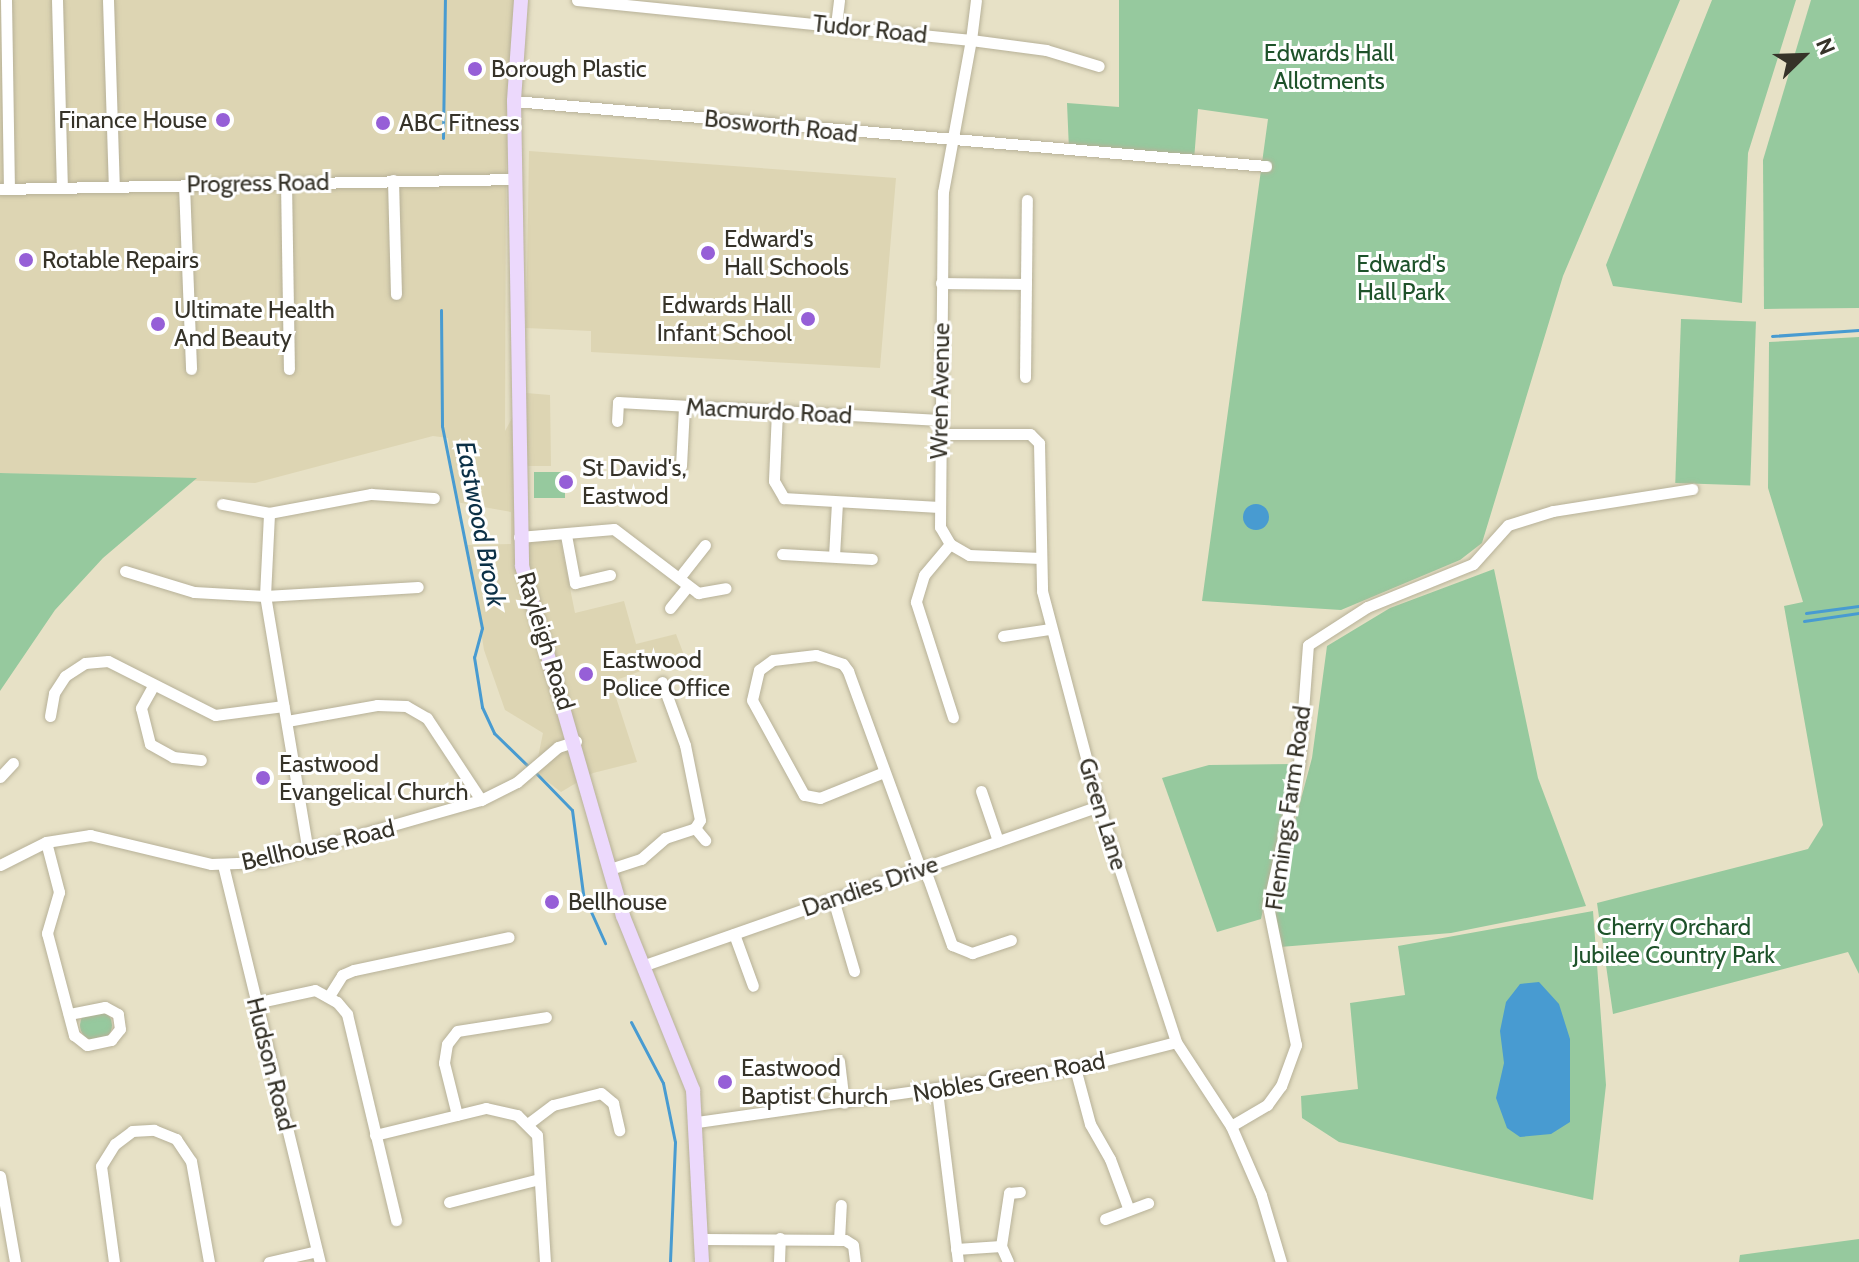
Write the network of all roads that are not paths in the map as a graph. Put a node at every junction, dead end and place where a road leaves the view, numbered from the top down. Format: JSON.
{"nodes":[{"id":1,"x":6,"y":0,"type":"edge"},
{"id":2,"x":57,"y":0,"type":"edge"},
{"id":3,"x":108,"y":0,"type":"edge"},
{"id":4,"x":521,"y":0,"type":"edge"},
{"id":5,"x":577,"y":0,"type":"edge"},
{"id":6,"x":839,"y":0,"type":"edge"},
{"id":7,"x":976,"y":0,"type":"edge"},
{"id":8,"x":629,"y":3,"type":"edge"},
{"id":9,"x":836,"y":25,"type":"junction"},
{"id":10,"x":971,"y":40,"type":"junction"},
{"id":11,"x":1099,"y":66,"type":"dead end"},
{"id":12,"x":514,"y":101,"type":"junction"},
{"id":13,"x":952,"y":142,"type":"junction"},
{"id":14,"x":1266,"y":166,"type":"dead end"},
{"id":15,"x":516,"y":179,"type":"junction"},
{"id":16,"x":393,"y":180,"type":"junction"},
{"id":17,"x":286,"y":182,"type":"junction"},
{"id":18,"x":184,"y":185,"type":"junction"},
{"id":19,"x":114,"y":186,"type":"junction"},
{"id":20,"x":62,"y":188,"type":"junction"},
{"id":21,"x":5,"y":189,"type":"edge"},
{"id":22,"x":1027,"y":200,"type":"dead end"},
{"id":23,"x":941,"y":283,"type":"junction"},
{"id":24,"x":1026,"y":284,"type":"junction"},
{"id":25,"x":396,"y":294,"type":"dead end"},
{"id":26,"x":191,"y":369,"type":"dead end"},
{"id":27,"x":289,"y":369,"type":"dead end"},
{"id":28,"x":1025,"y":377,"type":"dead end"},
{"id":29,"x":684,"y":407,"type":"junction"},
{"id":30,"x":777,"y":411,"type":"junction"},
{"id":31,"x":939,"y":420,"type":"junction"},
{"id":32,"x":617,"y":421,"type":"dead end"},
{"id":33,"x":939,"y":434,"type":"junction"},
{"id":34,"x":681,"y":466,"type":"dead end"},
{"id":35,"x":1692,"y":489,"type":"dead end"},
{"id":36,"x":434,"y":498,"type":"dead end"},
{"id":37,"x":837,"y":502,"type":"junction"},
{"id":38,"x":222,"y":504,"type":"dead end"},
{"id":39,"x":938,"y":507,"type":"junction"},
{"id":40,"x":269,"y":513,"type":"junction"},
{"id":41,"x":566,"y":535,"type":"junction"},
{"id":42,"x":519,"y":537,"type":"junction"},
{"id":43,"x":950,"y":544,"type":"junction"},
{"id":44,"x":705,"y":545,"type":"dead end"},
{"id":45,"x":782,"y":554,"type":"dead end"},
{"id":46,"x":834,"y":556,"type":"junction"},
{"id":47,"x":1041,"y":558,"type":"junction"},
{"id":48,"x":872,"y":559,"type":"dead end"},
{"id":49,"x":125,"y":571,"type":"dead end"},
{"id":50,"x":610,"y":575,"type":"dead end"},
{"id":51,"x":684,"y":582,"type":"junction"},
{"id":52,"x":418,"y":587,"type":"dead end"},
{"id":53,"x":726,"y":588,"type":"dead end"},
{"id":54,"x":265,"y":596,"type":"junction"},
{"id":55,"x":670,"y":608,"type":"dead end"},
{"id":56,"x":1050,"y":629,"type":"junction"},
{"id":57,"x":1003,"y":636,"type":"dead end"},
{"id":58,"x":662,"y":682,"type":"dead end"},
{"id":59,"x":153,"y":686,"type":"junction"},
{"id":60,"x":283,"y":706,"type":"junction"},
{"id":61,"x":50,"y":716,"type":"dead end"},
{"id":62,"x":953,"y":717,"type":"dead end"},
{"id":63,"x":287,"y":721,"type":"junction"},
{"id":64,"x":576,"y":741,"type":"junction"},
{"id":65,"x":201,"y":760,"type":"dead end"},
{"id":66,"x":13,"y":763,"type":"dead end"},
{"id":67,"x":884,"y":772,"type":"junction"},
{"id":68,"x":0,"y":777,"type":"edge"},
{"id":69,"x":981,"y":791,"type":"dead end"},
{"id":70,"x":481,"y":800,"type":"junction"},
{"id":71,"x":1099,"y":806,"type":"junction"},
{"id":72,"x":695,"y":828,"type":"junction"},
{"id":73,"x":705,"y":840,"type":"dead end"},
{"id":74,"x":998,"y":841,"type":"junction"},
{"id":75,"x":46,"y":842,"type":"junction"},
{"id":76,"x":308,"y":852,"type":"junction"},
{"id":77,"x":2,"y":861,"type":"edge"},
{"id":78,"x":223,"y":865,"type":"junction"},
{"id":79,"x":922,"y":868,"type":"junction"},
{"id":80,"x":610,"y":869,"type":"junction"},
{"id":81,"x":833,"y":899,"type":"junction"},
{"id":82,"x":734,"y":934,"type":"junction"},
{"id":83,"x":509,"y":937,"type":"dead end"},
{"id":84,"x":1011,"y":940,"type":"dead end"},
{"id":85,"x":642,"y":966,"type":"junction"},
{"id":86,"x":854,"y":971,"type":"dead end"},
{"id":87,"x":753,"y":986,"type":"dead end"},
{"id":88,"x":329,"y":996,"type":"junction"},
{"id":89,"x":255,"y":1003,"type":"junction"},
{"id":90,"x":69,"y":1014,"type":"junction"},
{"id":91,"x":546,"y":1017,"type":"dead end"},
{"id":92,"x":1176,"y":1042,"type":"junction"},
{"id":93,"x":839,"y":1061,"type":"dead end"},
{"id":94,"x":1075,"y":1068,"type":"junction"},
{"id":95,"x":937,"y":1091,"type":"junction"},
{"id":96,"x":844,"y":1103,"type":"junction"},
{"id":97,"x":457,"y":1115,"type":"junction"},
{"id":98,"x":697,"y":1122,"type":"junction"},
{"id":99,"x":529,"y":1123,"type":"junction"},
{"id":100,"x":1231,"y":1126,"type":"junction"},
{"id":101,"x":619,"y":1130,"type":"dead end"},
{"id":102,"x":375,"y":1135,"type":"junction"},
{"id":103,"x":0,"y":1176,"type":"edge"},
{"id":104,"x":539,"y":1179,"type":"junction"},
{"id":105,"x":1020,"y":1192,"type":"dead end"},
{"id":106,"x":406,"y":1199,"type":"dead end"},
{"id":107,"x":392,"y":1202,"type":"junction"},
{"id":108,"x":458,"y":1203,"type":"dead end"},
{"id":109,"x":1148,"y":1203,"type":"dead end"},
{"id":110,"x":841,"y":1205,"type":"dead end"},
{"id":111,"x":1129,"y":1210,"type":"junction"},
{"id":112,"x":1105,"y":1219,"type":"dead end"},
{"id":113,"x":396,"y":1220,"type":"dead end"},
{"id":114,"x":780,"y":1238,"type":"junction"},
{"id":115,"x":704,"y":1239,"type":"junction"},
{"id":116,"x":839,"y":1240,"type":"junction"},
{"id":117,"x":1001,"y":1246,"type":"junction"},
{"id":118,"x":956,"y":1249,"type":"junction"},
{"id":119,"x":318,"y":1256,"type":"edge"},
{"id":120,"x":15,"y":1262,"type":"edge"},
{"id":121,"x":114,"y":1262,"type":"edge"},
{"id":122,"x":209,"y":1262,"type":"edge"},
{"id":123,"x":269,"y":1262,"type":"edge"},
{"id":124,"x":545,"y":1262,"type":"edge"},
{"id":125,"x":702,"y":1262,"type":"edge"},
{"id":126,"x":779,"y":1262,"type":"edge"},
{"id":127,"x":855,"y":1262,"type":"edge"},
{"id":128,"x":958,"y":1262,"type":"edge"},
{"id":129,"x":1008,"y":1262,"type":"edge"},
{"id":130,"x":1281,"y":1262,"type":"edge"}],
"edges":[{"from":1,"to":21,"type":"street"},
{"from":2,"to":20,"type":"street"},
{"from":3,"to":19,"type":"street"},
{"from":4,"to":12,"type":"main road","name":"Rayleigh Road"},
{"from":5,"to":8,"type":"street","name":"Tudor Road"},
{"from":6,"to":9,"type":"street"},
{"from":7,"to":10,"type":"street","name":"Wren Avenue"},
{"from":8,"to":9,"type":"street","name":"Tudor Road"},
{"from":9,"to":10,"type":"street","name":"Tudor Road"},
{"from":10,"to":11,"type":"street","name":"Tudor Road"},
{"from":10,"to":13,"type":"street","name":"Wren Avenue"},
{"from":12,"to":13,"type":"street","name":"Bosworth Road"},
{"from":12,"to":15,"type":"main road","name":"Rayleigh Road"},
{"from":13,"to":14,"type":"street","name":"Bosworth Road"},
{"from":13,"to":23,"type":"street","name":"Wren Avenue"},
{"from":15,"to":16,"type":"street","name":"Progress Road"},
{"from":15,"to":42,"type":"main road","name":"Rayleigh Road"},
{"from":16,"to":17,"type":"street","name":"Progress Road"},
{"from":16,"to":25,"type":"street"},
{"from":17,"to":18,"type":"street","name":"Progress Road"},
{"from":17,"to":27,"type":"street"},
{"from":18,"to":19,"type":"street","name":"Progress Road"},
{"from":18,"to":26,"type":"street"},
{"from":19,"to":20,"type":"street","name":"Progress Road"},
{"from":20,"to":21,"type":"street","name":"Progress Road"},
{"from":22,"to":24,"type":"street"},
{"from":23,"to":24,"type":"street"},
{"from":23,"to":31,"type":"street","name":"Wren Avenue"},
{"from":24,"to":28,"type":"street"},
{"from":29,"to":30,"type":"street","name":"Macmurdo Road"},
{"from":29,"to":32,"type":"street","name":"Macmurdo Road"},
{"from":29,"to":34,"type":"street"},
{"from":30,"to":31,"type":"street","name":"Macmurdo Road"},
{"from":30,"to":37,"type":"street"},
{"from":31,"to":33,"type":"street","name":"Wren Avenue"},
{"from":33,"to":39,"type":"street","name":"Wren Avenue"},
{"from":33,"to":47,"type":"street","name":"Green Lane"},
{"from":35,"to":100,"type":"street","name":"Flemings Farm Road"},
{"from":36,"to":40,"type":"street"},
{"from":37,"to":39,"type":"street"},
{"from":37,"to":46,"type":"street"},
{"from":38,"to":40,"type":"street"},
{"from":39,"to":43,"type":"street","name":"Wren Avenue"},
{"from":40,"to":54,"type":"street"},
{"from":41,"to":42,"type":"street"},
{"from":41,"to":50,"type":"street"},
{"from":41,"to":51,"type":"street"},
{"from":42,"to":64,"type":"main road","name":"Rayleigh Road"},
{"from":43,"to":47,"type":"street"},
{"from":43,"to":62,"type":"street"},
{"from":44,"to":51,"type":"street"},
{"from":45,"to":46,"type":"street"},
{"from":46,"to":48,"type":"street"},
{"from":47,"to":56,"type":"street","name":"Green Lane"},
{"from":49,"to":54,"type":"street"},
{"from":51,"to":53,"type":"street"},
{"from":51,"to":55,"type":"street"},
{"from":52,"to":54,"type":"street"},
{"from":54,"to":60,"type":"street"},
{"from":56,"to":57,"type":"street"},
{"from":56,"to":71,"type":"street","name":"Green Lane"},
{"from":58,"to":72,"type":"street"},
{"from":59,"to":60,"type":"street"},
{"from":59,"to":61,"type":"street"},
{"from":59,"to":65,"type":"street"},
{"from":60,"to":63,"type":"street"},
{"from":63,"to":70,"type":"street"},
{"from":63,"to":76,"type":"street"},
{"from":64,"to":70,"type":"street","name":"Bellhouse Road"},
{"from":64,"to":80,"type":"main road","name":"Rayleigh Road"},
{"from":66,"to":68,"type":"street"},
{"from":67,"to":67,"type":"street"},
{"from":67,"to":79,"type":"street"},
{"from":69,"to":74,"type":"street"},
{"from":70,"to":76,"type":"street","name":"Bellhouse Road"},
{"from":71,"to":74,"type":"street","name":"Dandies Drive"},
{"from":71,"to":92,"type":"street","name":"Green Lane"},
{"from":72,"to":73,"type":"street"},
{"from":72,"to":80,"type":"street"},
{"from":74,"to":79,"type":"street","name":"Dandies Drive"},
{"from":75,"to":77,"type":"street","name":"Bellhouse Road"},
{"from":75,"to":78,"type":"street","name":"Bellhouse Road"},
{"from":75,"to":90,"type":"street"},
{"from":76,"to":78,"type":"street","name":"Bellhouse Road"},
{"from":78,"to":89,"type":"street","name":"Hudson Road"},
{"from":79,"to":81,"type":"street","name":"Dandies Drive"},
{"from":79,"to":84,"type":"street"},
{"from":80,"to":85,"type":"main road","name":"Rayleigh Road"},
{"from":81,"to":82,"type":"street","name":"Dandies Drive"},
{"from":81,"to":86,"type":"street"},
{"from":82,"to":85,"type":"street","name":"Dandies Drive"},
{"from":82,"to":87,"type":"street"},
{"from":83,"to":88,"type":"street"},
{"from":85,"to":98,"type":"main road","name":"Rayleigh Road"},
{"from":88,"to":89,"type":"street"},
{"from":88,"to":102,"type":"street"},
{"from":89,"to":119,"type":"street","name":"Hudson Road"},
{"from":90,"to":90,"type":"street"},
{"from":91,"to":97,"type":"street"},
{"from":92,"to":94,"type":"street","name":"Nobles Green Road"},
{"from":92,"to":100,"type":"street","name":"Green Lane"},
{"from":93,"to":96,"type":"street"},
{"from":94,"to":95,"type":"street","name":"Nobles Green Road"},
{"from":94,"to":111,"type":"street"},
{"from":95,"to":96,"type":"street","name":"Nobles Green Road"},
{"from":95,"to":118,"type":"street"},
{"from":96,"to":98,"type":"street","name":"Nobles Green Road"},
{"from":97,"to":99,"type":"street"},
{"from":97,"to":102,"type":"street"},
{"from":98,"to":115,"type":"main road","name":"Rayleigh Road"},
{"from":99,"to":101,"type":"street"},
{"from":99,"to":104,"type":"street"},
{"from":100,"to":130,"type":"street","name":"Green Lane"},
{"from":102,"to":107,"type":"street"},
{"from":103,"to":120,"type":"street"},
{"from":104,"to":108,"type":"street"},
{"from":104,"to":124,"type":"street"},
{"from":105,"to":117,"type":"street"},
{"from":106,"to":107,"type":"street"},
{"from":107,"to":113,"type":"street"},
{"from":109,"to":111,"type":"street"},
{"from":110,"to":116,"type":"street"},
{"from":111,"to":112,"type":"street"},
{"from":114,"to":115,"type":"street"},
{"from":114,"to":116,"type":"street"},
{"from":114,"to":126,"type":"street"},
{"from":115,"to":125,"type":"main road","name":"Rayleigh Road"},
{"from":116,"to":127,"type":"street"},
{"from":117,"to":118,"type":"street"},
{"from":117,"to":129,"type":"street"},
{"from":118,"to":128,"type":"street"},
{"from":119,"to":123,"type":"street"},
{"from":121,"to":122,"type":"street"}]}
